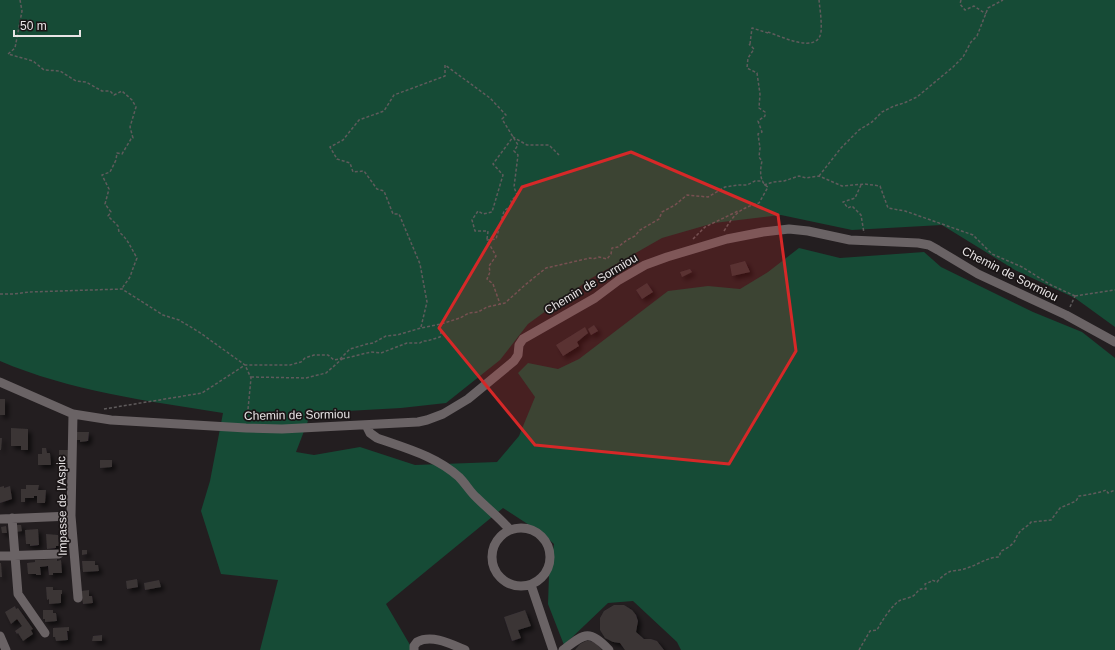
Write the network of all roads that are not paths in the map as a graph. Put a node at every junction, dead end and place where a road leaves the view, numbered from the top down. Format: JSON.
{"nodes":[{"id":1,"x":1115,"y":342,"type":"edge"},
{"id":2,"x":0,"y":382,"type":"edge"},
{"id":3,"x":73,"y":414,"type":"junction"},
{"id":4,"x":366,"y":425,"type":"junction"},
{"id":5,"x":71,"y":516,"type":"junction"},
{"id":6,"x":12,"y":518,"type":"junction"},
{"id":7,"x":0,"y":519,"type":"edge"},
{"id":8,"x":510,"y":530,"type":"junction"},
{"id":9,"x":58,"y":554,"type":"dead end"},
{"id":10,"x":14,"y":555,"type":"junction"},
{"id":11,"x":0,"y":556,"type":"edge"},
{"id":12,"x":531,"y":585,"type":"junction"},
{"id":13,"x":78,"y":598,"type":"dead end"},
{"id":14,"x":45,"y":633,"type":"dead end"},
{"id":15,"x":0,"y":636,"type":"edge"},
{"id":16,"x":6,"y":650,"type":"edge"},
{"id":17,"x":414,"y":650,"type":"edge"},
{"id":18,"x":465,"y":650,"type":"edge"},
{"id":19,"x":553,"y":650,"type":"edge"},
{"id":20,"x":563,"y":650,"type":"edge"},
{"id":21,"x":608,"y":650,"type":"edge"}],
"edges":[{"from":1,"to":4,"type":"street","name":"Chemin de Sormiou"},
{"from":2,"to":3,"type":"street","name":"Chemin de Sormiou"},
{"from":3,"to":4,"type":"street","name":"Chemin de Sormiou"},
{"from":3,"to":5,"type":"street","name":"Impasse de l'Aspic"},
{"from":4,"to":8,"type":"street"},
{"from":5,"to":6,"type":"street"},
{"from":5,"to":13,"type":"street","name":"Impasse de l'Aspic"},
{"from":6,"to":7,"type":"street"},
{"from":6,"to":10,"type":"street"},
{"from":8,"to":12,"type":"street"},
{"from":8,"to":12,"type":"street"},
{"from":9,"to":10,"type":"street"},
{"from":10,"to":11,"type":"street"},
{"from":10,"to":14,"type":"street"},
{"from":12,"to":19,"type":"street"},
{"from":15,"to":16,"type":"street"},
{"from":17,"to":18,"type":"street"},
{"from":20,"to":21,"type":"street"}]}
